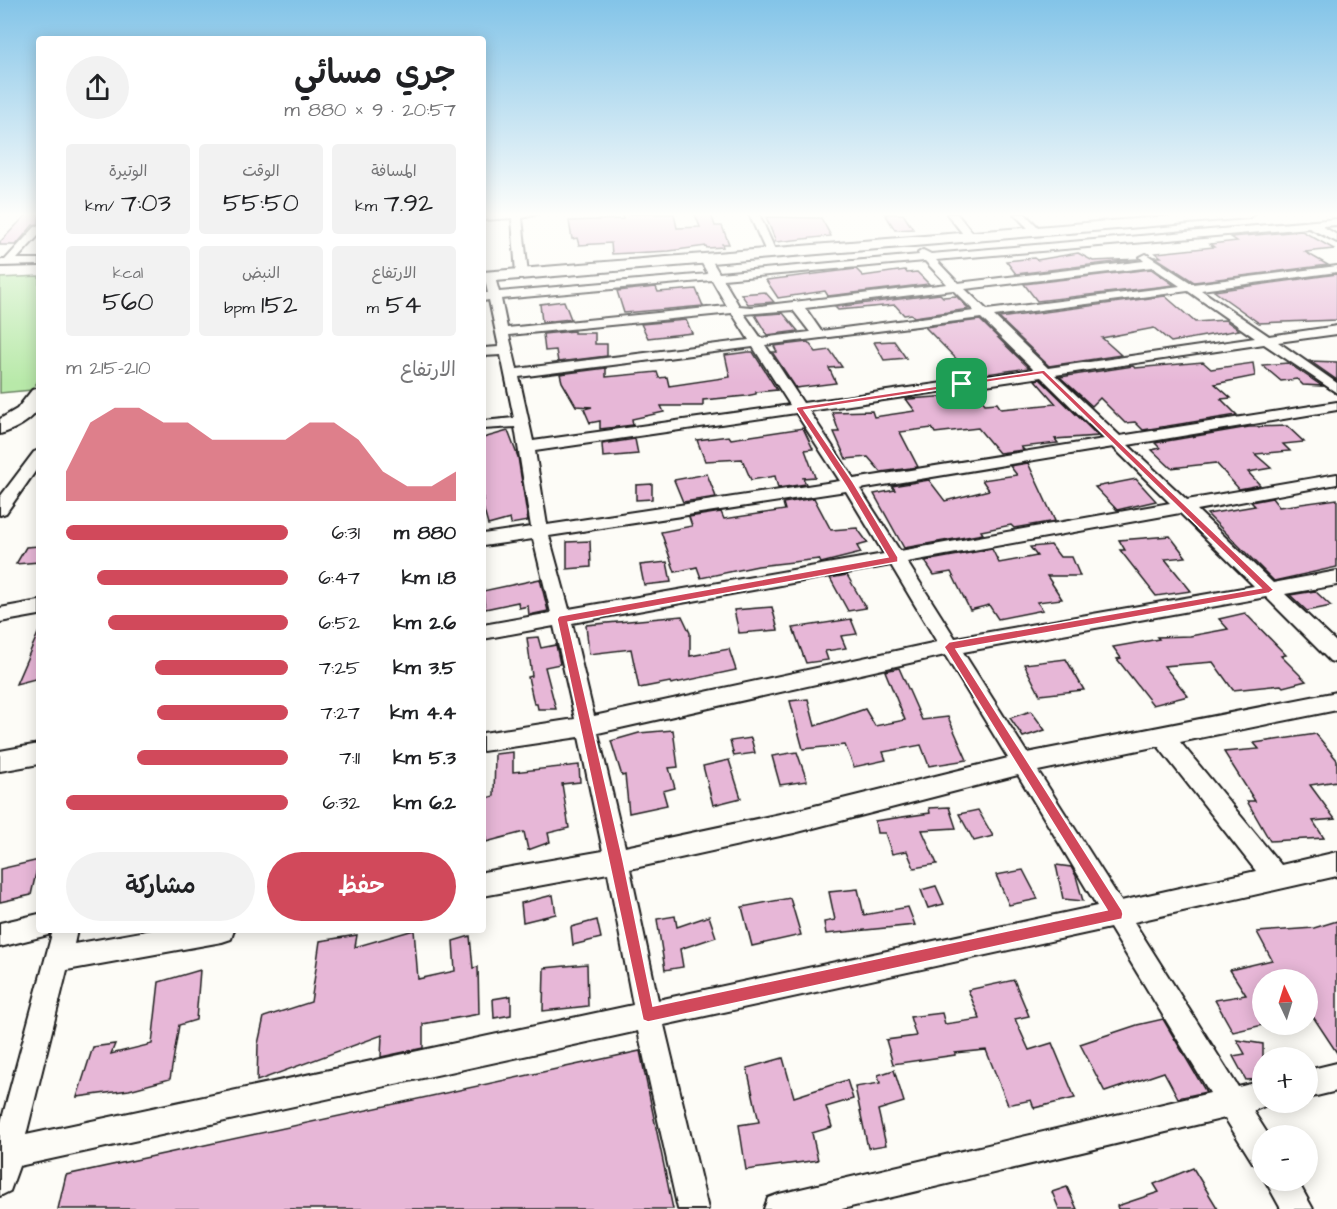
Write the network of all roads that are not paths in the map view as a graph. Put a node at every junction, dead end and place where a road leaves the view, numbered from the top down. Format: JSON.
{"nodes":[{"id":1,"x":522,"y":270,"type":"edge"},
{"id":2,"x":635,"y":270,"type":"edge"},
{"id":3,"x":682,"y":270,"type":"edge"},
{"id":4,"x":712,"y":270,"type":"edge"},
{"id":5,"x":940,"y":270,"type":"edge"},
{"id":6,"x":1057,"y":270,"type":"edge"},
{"id":7,"x":1084,"y":270,"type":"edge"},
{"id":8,"x":1165,"y":270,"type":"edge"},
{"id":9,"x":1326,"y":270,"type":"edge"},
{"id":10,"x":1060,"y":273,"type":"junction"},
{"id":11,"x":522,"y":274,"type":"junction"},
{"id":12,"x":954,"y":285,"type":"junction"},
{"id":13,"x":487,"y":287,"type":"edge"},
{"id":14,"x":1192,"y":288,"type":"junction"},
{"id":15,"x":796,"y":305,"type":"junction"},
{"id":16,"x":735,"y":309,"type":"junction"},
{"id":17,"x":986,"y":315,"type":"junction"},
{"id":18,"x":1337,"y":330,"type":"edge"},
{"id":19,"x":818,"y":335,"type":"junction"},
{"id":20,"x":1267,"y":340,"type":"junction"},
{"id":21,"x":504,"y":342,"type":"junction"},
{"id":22,"x":757,"y":343,"type":"junction"},
{"id":23,"x":486,"y":351,"type":"edge"},
{"id":24,"x":1044,"y":372,"type":"junction"},
{"id":25,"x":511,"y":374,"type":"junction"},
{"id":26,"x":1337,"y":388,"type":"edge"},
{"id":27,"x":36,"y":397,"type":"edge"},
{"id":28,"x":1337,"y":406,"type":"edge"},
{"id":29,"x":799,"y":409,"type":"junction"},
{"id":30,"x":521,"y":422,"type":"junction"},
{"id":31,"x":486,"y":425,"type":"edge"},
{"id":32,"x":0,"y":428,"type":"edge"},
{"id":33,"x":1114,"y":441,"type":"junction"},
{"id":34,"x":526,"y":447,"type":"junction"},
{"id":35,"x":36,"y":459,"type":"edge"},
{"id":36,"x":1337,"y":478,"type":"edge"},
{"id":37,"x":850,"y":484,"type":"junction"},
{"id":38,"x":1183,"y":506,"type":"junction"},
{"id":39,"x":0,"y":509,"type":"edge"},
{"id":40,"x":540,"y":532,"type":"junction"},
{"id":41,"x":486,"y":540,"type":"edge"},
{"id":42,"x":894,"y":559,"type":"junction"},
{"id":43,"x":1337,"y":578,"type":"edge"},
{"id":44,"x":1269,"y":590,"type":"junction"},
{"id":45,"x":36,"y":609,"type":"edge"},
{"id":46,"x":0,"y":615,"type":"edge"},
{"id":47,"x":562,"y":619,"type":"junction"},
{"id":48,"x":486,"y":632,"type":"edge"},
{"id":49,"x":949,"y":647,"type":"junction"},
{"id":50,"x":1337,"y":655,"type":"edge"},
{"id":51,"x":1337,"y":701,"type":"edge"},
{"id":52,"x":585,"y":727,"type":"junction"},
{"id":53,"x":1162,"y":735,"type":"junction"},
{"id":54,"x":486,"y":742,"type":"edge"},
{"id":55,"x":36,"y":755,"type":"edge"},
{"id":56,"x":0,"y":761,"type":"edge"},
{"id":57,"x":1023,"y":765,"type":"junction"},
{"id":58,"x":617,"y":860,"type":"junction"},
{"id":59,"x":1337,"y":864,"type":"edge"},
{"id":60,"x":1276,"y":879,"type":"junction"},
{"id":61,"x":486,"y":883,"type":"edge"},
{"id":62,"x":1117,"y":914,"type":"junction"},
{"id":63,"x":36,"y":927,"type":"edge"},
{"id":64,"x":64,"y":933,"type":"edge"},
{"id":65,"x":205,"y":933,"type":"edge"},
{"id":66,"x":0,"y":935,"type":"edge"},
{"id":67,"x":57,"y":959,"type":"junction"},
{"id":68,"x":648,"y":1015,"type":"junction"},
{"id":69,"x":1337,"y":1077,"type":"edge"},
{"id":70,"x":1318,"y":1082,"type":"edge"},
{"id":71,"x":1252,"y":1098,"type":"edge"},
{"id":72,"x":1231,"y":1103,"type":"junction"},
{"id":73,"x":1252,"y":1136,"type":"edge"},
{"id":74,"x":6,"y":1154,"type":"junction"},
{"id":75,"x":0,"y":1182,"type":"edge"},
{"id":76,"x":1287,"y":1191,"type":"edge"},
{"id":77,"x":693,"y":1209,"type":"edge"},
{"id":78,"x":778,"y":1209,"type":"edge"},
{"id":79,"x":1298,"y":1209,"type":"edge"}],
"edges":[{"from":1,"to":11,"type":"street"},
{"from":2,"to":11,"type":"street"},
{"from":3,"to":13,"type":"street"},
{"from":4,"to":16,"type":"street"},
{"from":5,"to":12,"type":"street"},
{"from":6,"to":10,"type":"street"},
{"from":7,"to":10,"type":"street"},
{"from":8,"to":14,"type":"street"},
{"from":9,"to":14,"type":"street"},
{"from":10,"to":12,"type":"street"},
{"from":11,"to":13,"type":"street"},
{"from":12,"to":15,"type":"street"},
{"from":12,"to":17,"type":"street"},
{"from":13,"to":21,"type":"street"},
{"from":14,"to":17,"type":"street"},
{"from":14,"to":20,"type":"street"},
{"from":15,"to":16,"type":"street"},
{"from":15,"to":19,"type":"street"},
{"from":16,"to":21,"type":"street"},
{"from":16,"to":22,"type":"street"},
{"from":17,"to":19,"type":"street"},
{"from":17,"to":24,"type":"street"},
{"from":18,"to":20,"type":"street"},
{"from":19,"to":22,"type":"street"},
{"from":20,"to":24,"type":"street"},
{"from":20,"to":26,"type":"street"},
{"from":21,"to":23,"type":"street"},
{"from":21,"to":25,"type":"street"},
{"from":22,"to":25,"type":"street"},
{"from":22,"to":29,"type":"street"},
{"from":24,"to":29,"type":"street"},
{"from":24,"to":33,"type":"street"},
{"from":25,"to":30,"type":"street"},
{"from":27,"to":32,"type":"street"},
{"from":28,"to":33,"type":"street"},
{"from":29,"to":34,"type":"street"},
{"from":29,"to":37,"type":"street"},
{"from":30,"to":31,"type":"street"},
{"from":30,"to":34,"type":"street"},
{"from":33,"to":37,"type":"street"},
{"from":33,"to":38,"type":"street"},
{"from":34,"to":40,"type":"street"},
{"from":35,"to":39,"type":"street"},
{"from":36,"to":38,"type":"street"},
{"from":37,"to":40,"type":"street"},
{"from":37,"to":42,"type":"street"},
{"from":38,"to":42,"type":"street"},
{"from":38,"to":44,"type":"street"},
{"from":40,"to":41,"type":"street"},
{"from":40,"to":47,"type":"street"},
{"from":42,"to":47,"type":"street"},
{"from":42,"to":49,"type":"street"},
{"from":43,"to":44,"type":"street"},
{"from":44,"to":49,"type":"street"},
{"from":44,"to":50,"type":"street"},
{"from":45,"to":46,"type":"street"},
{"from":47,"to":48,"type":"street"},
{"from":47,"to":52,"type":"street"},
{"from":49,"to":52,"type":"street"},
{"from":49,"to":57,"type":"street"},
{"from":51,"to":53,"type":"street"},
{"from":52,"to":54,"type":"street"},
{"from":52,"to":58,"type":"street"},
{"from":53,"to":57,"type":"street"},
{"from":53,"to":60,"type":"street"},
{"from":55,"to":56,"type":"street"},
{"from":57,"to":58,"type":"street"},
{"from":57,"to":62,"type":"street"},
{"from":58,"to":61,"type":"street"},
{"from":58,"to":68,"type":"street"},
{"from":59,"to":60,"type":"street"},
{"from":60,"to":62,"type":"street"},
{"from":62,"to":68,"type":"street"},
{"from":62,"to":72,"type":"street"},
{"from":63,"to":66,"type":"street"},
{"from":64,"to":67,"type":"street"},
{"from":65,"to":67,"type":"street"},
{"from":67,"to":74,"type":"street"},
{"from":68,"to":74,"type":"street"},
{"from":68,"to":77,"type":"street"},
{"from":69,"to":70,"type":"street"},
{"from":71,"to":72,"type":"street"},
{"from":72,"to":73,"type":"street"},
{"from":72,"to":78,"type":"street"},
{"from":74,"to":75,"type":"street"},
{"from":76,"to":79,"type":"street"}]}
